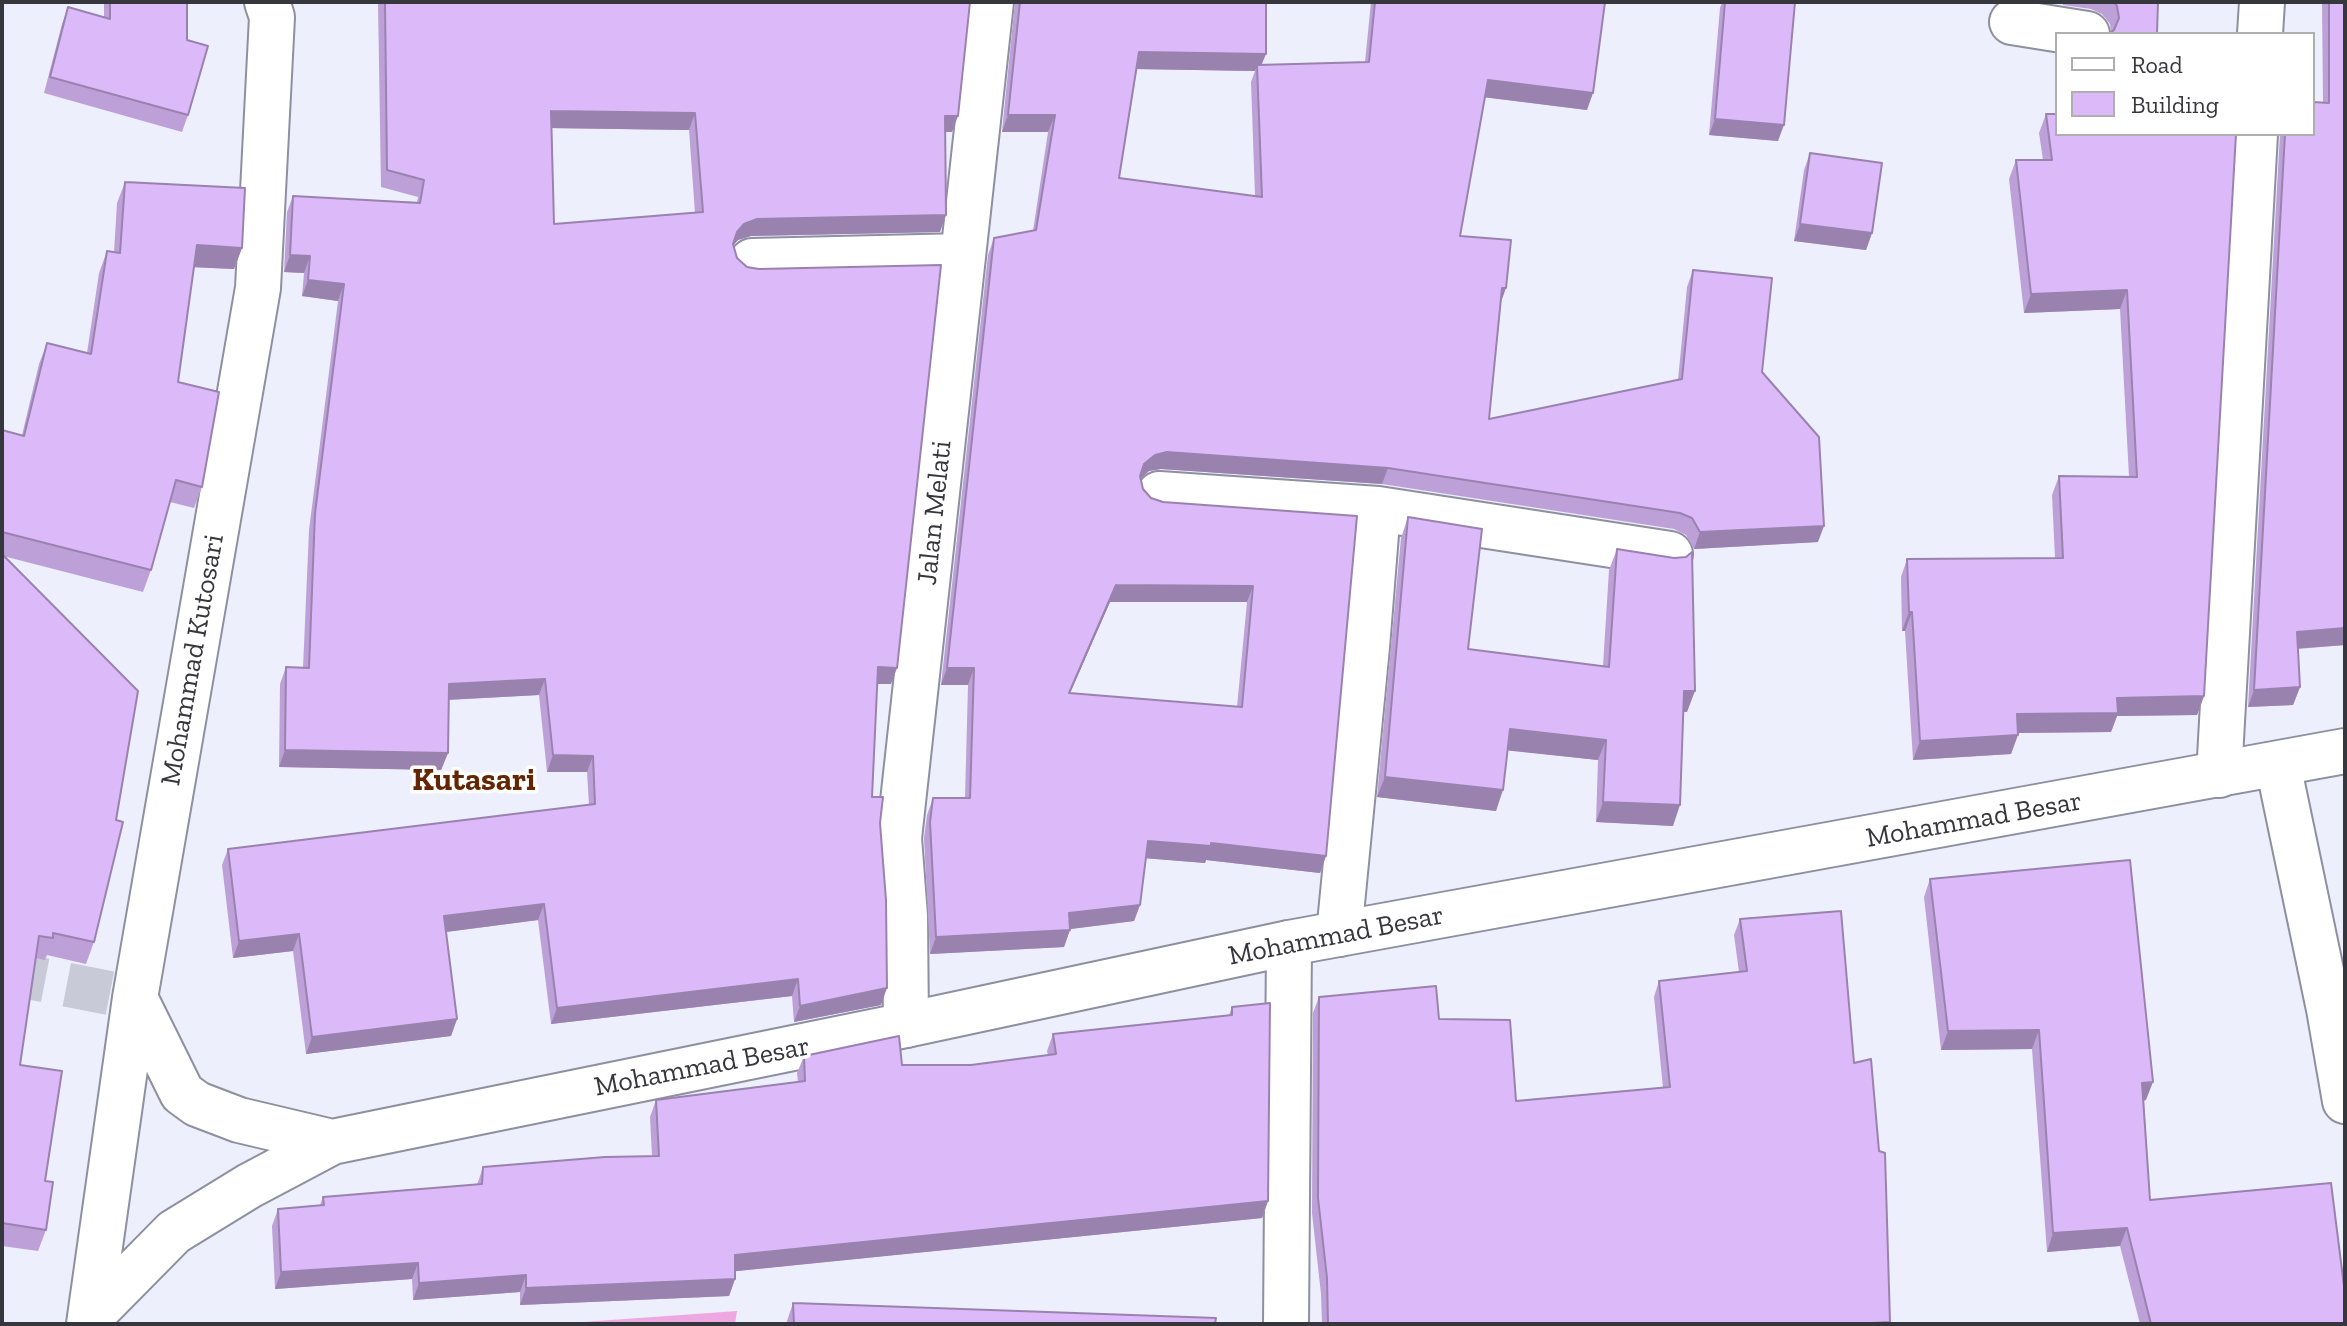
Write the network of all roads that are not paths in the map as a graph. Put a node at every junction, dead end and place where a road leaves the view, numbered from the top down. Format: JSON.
{"nodes":[{"id":1,"x":267,"y":2,"type":"edge"},
{"id":2,"x":991,"y":2,"type":"edge"},
{"id":3,"x":2262,"y":2,"type":"edge"},
{"id":4,"x":2012,"y":22,"type":"dead end"},
{"id":5,"x":2074,"y":32,"type":"edge"},
{"id":6,"x":2260,"y":32,"type":"edge"},
{"id":7,"x":2255,"y":136,"type":"edge"},
{"id":8,"x":963,"y":256,"type":"junction"},
{"id":9,"x":752,"y":261,"type":"dead end"},
{"id":10,"x":1159,"y":494,"type":"dead end"},
{"id":11,"x":1378,"y":509,"type":"junction"},
{"id":12,"x":1670,"y":554,"type":"edge"},
{"id":13,"x":2345,"y":751,"type":"edge"},
{"id":14,"x":2278,"y":765,"type":"junction"},
{"id":15,"x":2219,"y":775,"type":"junction"},
{"id":16,"x":1339,"y":934,"type":"junction"},
{"id":17,"x":1289,"y":943,"type":"junction"},
{"id":18,"x":135,"y":998,"type":"junction"},
{"id":19,"x":906,"y":1025,"type":"junction"},
{"id":20,"x":2345,"y":1101,"type":"edge"},
{"id":21,"x":332,"y":1142,"type":"junction"},
{"id":22,"x":90,"y":1320,"type":"edge"},
{"id":23,"x":1286,"y":1324,"type":"edge"}],
"edges":[{"from":1,"to":18,"type":"street","name":"Mohammad Kutosari"},
{"from":2,"to":8,"type":"street","name":"Jalan Melati"},
{"from":3,"to":6,"type":"street"},
{"from":4,"to":5,"type":"street"},
{"from":7,"to":15,"type":"street"},
{"from":8,"to":9,"type":"street"},
{"from":8,"to":19,"type":"street","name":"Jalan Melati"},
{"from":10,"to":11,"type":"street"},
{"from":11,"to":12,"type":"street"},
{"from":11,"to":16,"type":"street"},
{"from":13,"to":14,"type":"street","name":"Mohammad Besar"},
{"from":14,"to":15,"type":"street","name":"Mohammad Besar"},
{"from":14,"to":20,"type":"street"},
{"from":15,"to":16,"type":"street","name":"Mohammad Besar"},
{"from":16,"to":17,"type":"street","name":"Mohammad Besar"},
{"from":17,"to":19,"type":"street","name":"Mohammad Besar"},
{"from":17,"to":23,"type":"street"},
{"from":18,"to":21,"type":"street"},
{"from":18,"to":22,"type":"street","name":"Mohammad Kutosari"},
{"from":19,"to":21,"type":"street","name":"Mohammad Besar"},
{"from":21,"to":22,"type":"street"}]}
